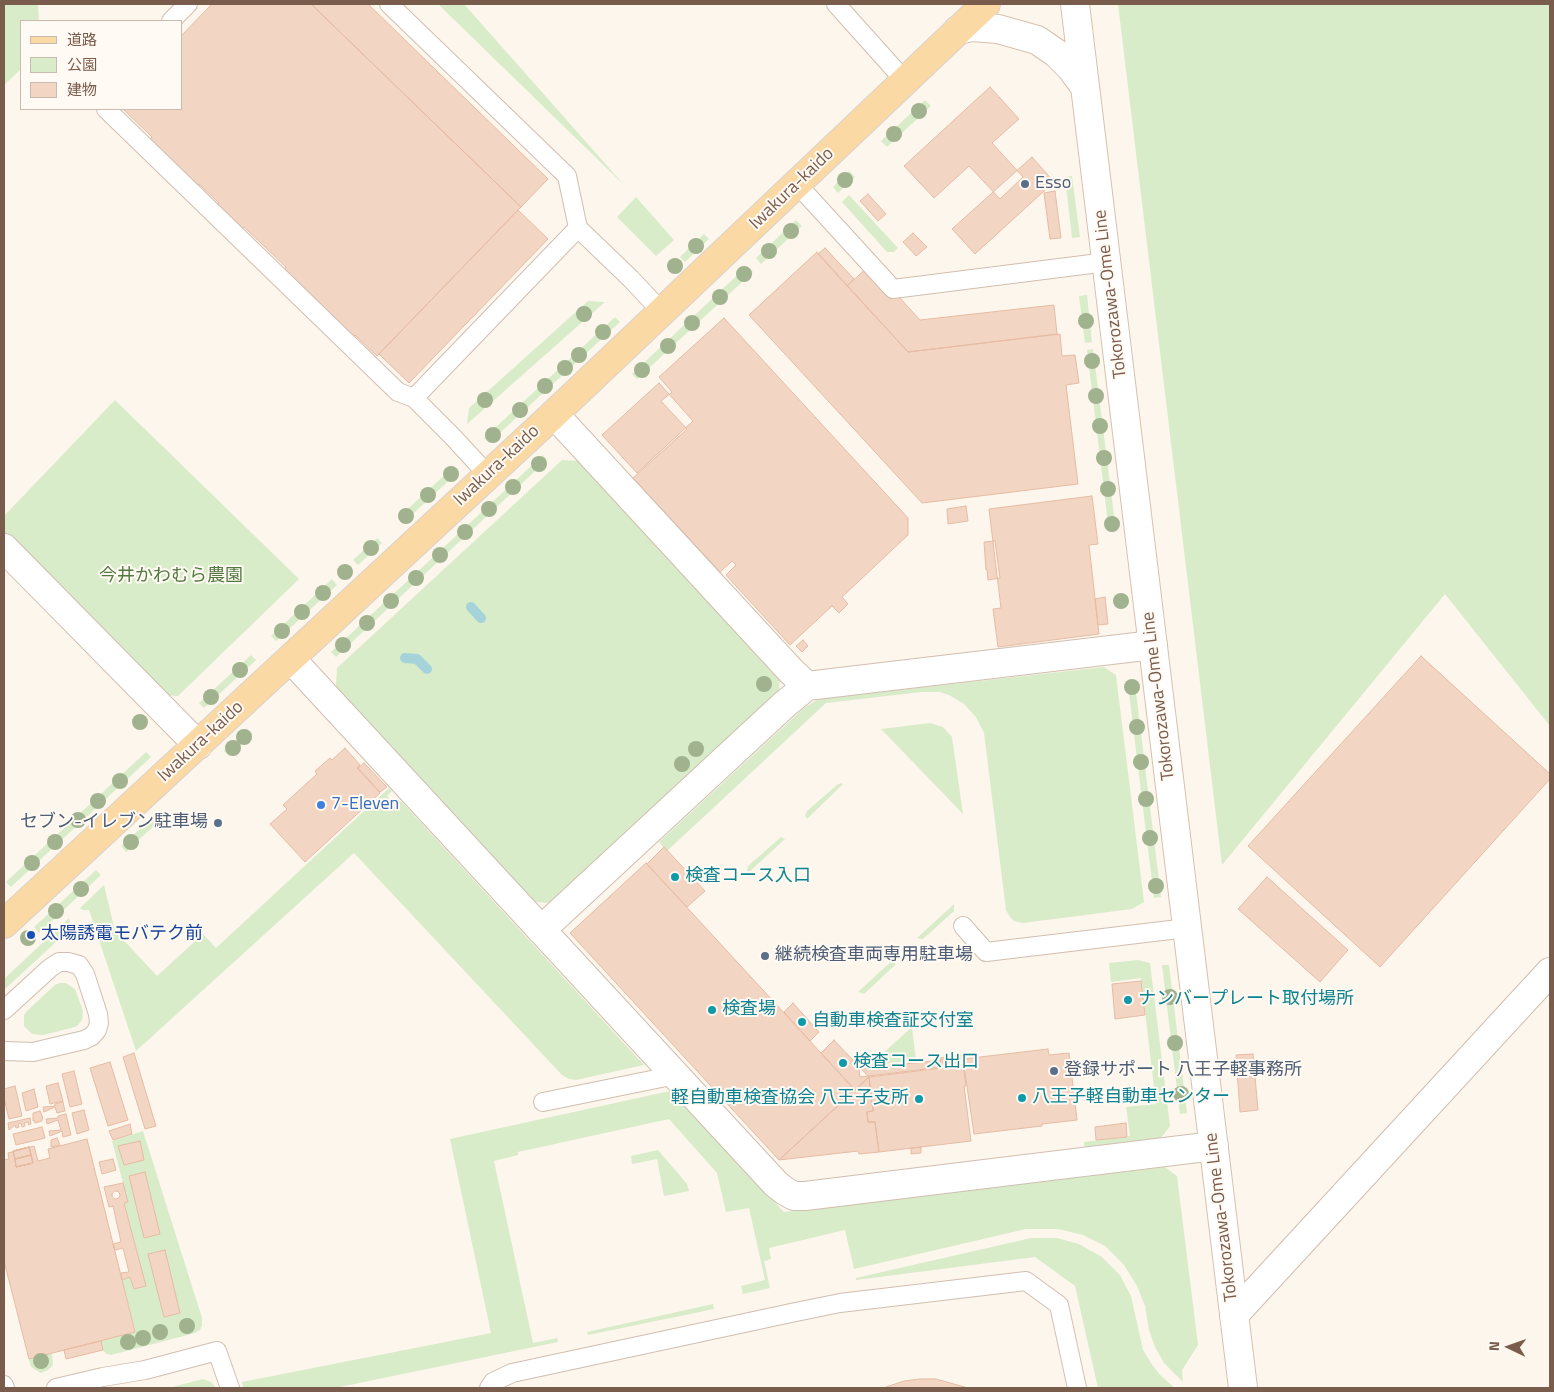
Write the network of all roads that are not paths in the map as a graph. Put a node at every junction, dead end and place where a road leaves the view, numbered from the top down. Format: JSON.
{"nodes":[{"id":1,"x":188,"y":4,"type":"edge"},
{"id":2,"x":390,"y":4,"type":"edge"},
{"id":3,"x":836,"y":4,"type":"edge"},
{"id":4,"x":986,"y":4,"type":"edge"},
{"id":5,"x":1075,"y":4,"type":"edge"},
{"id":6,"x":172,"y":20,"type":"edge"},
{"id":7,"x":958,"y":30,"type":"junction"},
{"id":8,"x":905,"y":81,"type":"junction"},
{"id":9,"x":1086,"y":88,"type":"junction"},
{"id":10,"x":107,"y":110,"type":"edge"},
{"id":11,"x":797,"y":184,"type":"junction"},
{"id":12,"x":578,"y":228,"type":"junction"},
{"id":13,"x":1107,"y":262,"type":"junction"},
{"id":14,"x":662,"y":312,"type":"junction"},
{"id":15,"x":414,"y":398,"type":"junction"},
{"id":16,"x":554,"y":414,"type":"junction"},
{"id":17,"x":488,"y":475,"type":"junction"},
{"id":18,"x":4,"y":548,"type":"edge"},
{"id":19,"x":1153,"y":645,"type":"junction"},
{"id":20,"x":290,"y":659,"type":"junction"},
{"id":21,"x":808,"y":686,"type":"junction"},
{"id":22,"x":198,"y":745,"type":"junction"},
{"id":23,"x":4,"y":924,"type":"edge"},
{"id":24,"x":963,"y":926,"type":"dead end"},
{"id":25,"x":1187,"y":928,"type":"junction"},
{"id":26,"x":541,"y":930,"type":"junction"},
{"id":27,"x":1550,"y":972,"type":"edge"},
{"id":28,"x":4,"y":1010,"type":"edge"},
{"id":29,"x":4,"y":1051,"type":"edge"},
{"id":30,"x":676,"y":1074,"type":"junction"},
{"id":31,"x":543,"y":1102,"type":"dead end"},
{"id":32,"x":1214,"y":1146,"type":"junction"},
{"id":33,"x":1234,"y":1314,"type":"junction"},
{"id":34,"x":4,"y":1385,"type":"edge"},
{"id":35,"x":5,"y":1388,"type":"edge"},
{"id":36,"x":56,"y":1388,"type":"edge"},
{"id":37,"x":230,"y":1388,"type":"edge"},
{"id":38,"x":489,"y":1388,"type":"edge"},
{"id":39,"x":1077,"y":1388,"type":"edge"},
{"id":40,"x":1243,"y":1388,"type":"edge"}],
"edges":[{"from":1,"to":6,"type":"lane"},
{"from":2,"to":12,"type":"lane"},
{"from":3,"to":8,"type":"lane"},
{"from":4,"to":7,"type":"main road","name":"Iwakura-kaido"},
{"from":5,"to":9,"type":"street","name":"Tokorozawa-Ome Line"},
{"from":7,"to":8,"type":"main road","name":"Iwakura-kaido"},
{"from":7,"to":9,"type":"street"},
{"from":8,"to":11,"type":"main road","name":"Iwakura-kaido"},
{"from":9,"to":13,"type":"street","name":"Tokorozawa-Ome Line"},
{"from":10,"to":15,"type":"lane"},
{"from":11,"to":13,"type":"lane"},
{"from":11,"to":14,"type":"main road","name":"Iwakura-kaido"},
{"from":12,"to":14,"type":"lane"},
{"from":12,"to":15,"type":"lane"},
{"from":13,"to":19,"type":"street","name":"Tokorozawa-Ome Line"},
{"from":14,"to":16,"type":"main road","name":"Iwakura-kaido"},
{"from":15,"to":17,"type":"lane"},
{"from":16,"to":17,"type":"main road","name":"Iwakura-kaido"},
{"from":16,"to":21,"type":"street"},
{"from":17,"to":20,"type":"main road","name":"Iwakura-kaido"},
{"from":18,"to":22,"type":"street"},
{"from":19,"to":21,"type":"street"},
{"from":19,"to":25,"type":"street","name":"Tokorozawa-Ome Line"},
{"from":20,"to":22,"type":"main road","name":"Iwakura-kaido"},
{"from":20,"to":26,"type":"street"},
{"from":21,"to":26,"type":"street"},
{"from":22,"to":23,"type":"main road","name":"Iwakura-kaido"},
{"from":24,"to":25,"type":"lane"},
{"from":25,"to":32,"type":"street","name":"Tokorozawa-Ome Line"},
{"from":26,"to":30,"type":"street"},
{"from":27,"to":33,"type":"street"},
{"from":28,"to":29,"type":"lane"},
{"from":30,"to":31,"type":"lane"},
{"from":30,"to":32,"type":"street"},
{"from":32,"to":33,"type":"street","name":"Tokorozawa-Ome Line"},
{"from":33,"to":40,"type":"street","name":"Tokorozawa-Ome Line"},
{"from":34,"to":35,"type":"lane"},
{"from":36,"to":37,"type":"lane"},
{"from":38,"to":39,"type":"lane"}]}
